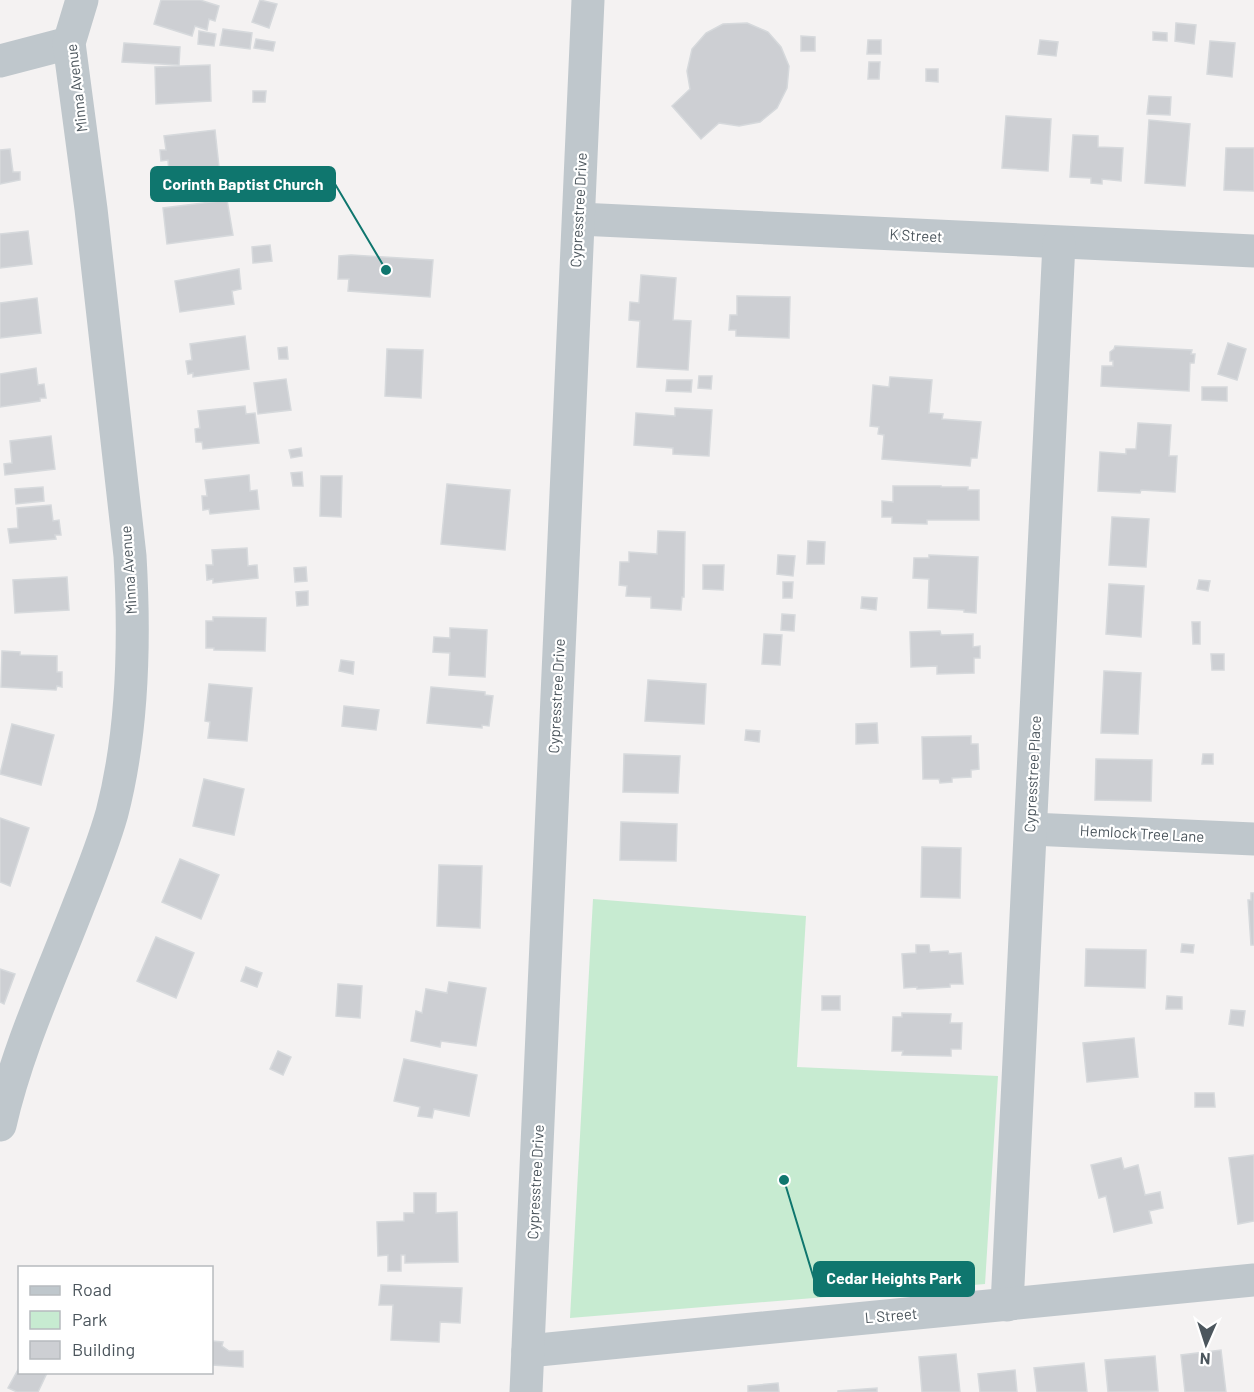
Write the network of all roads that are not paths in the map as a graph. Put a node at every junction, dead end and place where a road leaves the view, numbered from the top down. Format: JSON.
{"nodes":[{"id":1,"x":82,"y":0,"type":"edge"},
{"id":2,"x":588,"y":0,"type":"edge"},
{"id":3,"x":69,"y":43,"type":"junction"},
{"id":4,"x":0,"y":61,"type":"edge"},
{"id":5,"x":579,"y":219,"type":"junction"},
{"id":6,"x":1059,"y":243,"type":"junction"},
{"id":7,"x":1254,"y":251,"type":"edge"},
{"id":8,"x":1030,"y":829,"type":"junction"},
{"id":9,"x":1254,"y":839,"type":"edge"},
{"id":10,"x":0,"y":1125,"type":"edge"},
{"id":11,"x":1254,"y":1280,"type":"edge"},
{"id":12,"x":1007,"y":1305,"type":"junction"},
{"id":13,"x":528,"y":1351,"type":"junction"},
{"id":14,"x":526,"y":1392,"type":"edge"}],
"edges":[{"from":1,"to":3,"type":"street","name":"Minna Avenue"},
{"from":2,"to":5,"type":"street","name":"Cypresstree Drive"},
{"from":3,"to":4,"type":"street"},
{"from":3,"to":10,"type":"street","name":"Minna Avenue"},
{"from":5,"to":6,"type":"street","name":"K Street"},
{"from":5,"to":13,"type":"street","name":"Cypresstree Drive"},
{"from":6,"to":7,"type":"street","name":"K Street"},
{"from":6,"to":8,"type":"street","name":"Cypresstree Place"},
{"from":8,"to":9,"type":"street","name":"Hemlock Tree Lane"},
{"from":8,"to":12,"type":"street","name":"Cypresstree Place"},
{"from":11,"to":12,"type":"street","name":"L Street"},
{"from":12,"to":13,"type":"street","name":"L Street"},
{"from":13,"to":14,"type":"street","name":"Cypresstree Drive"}]}
